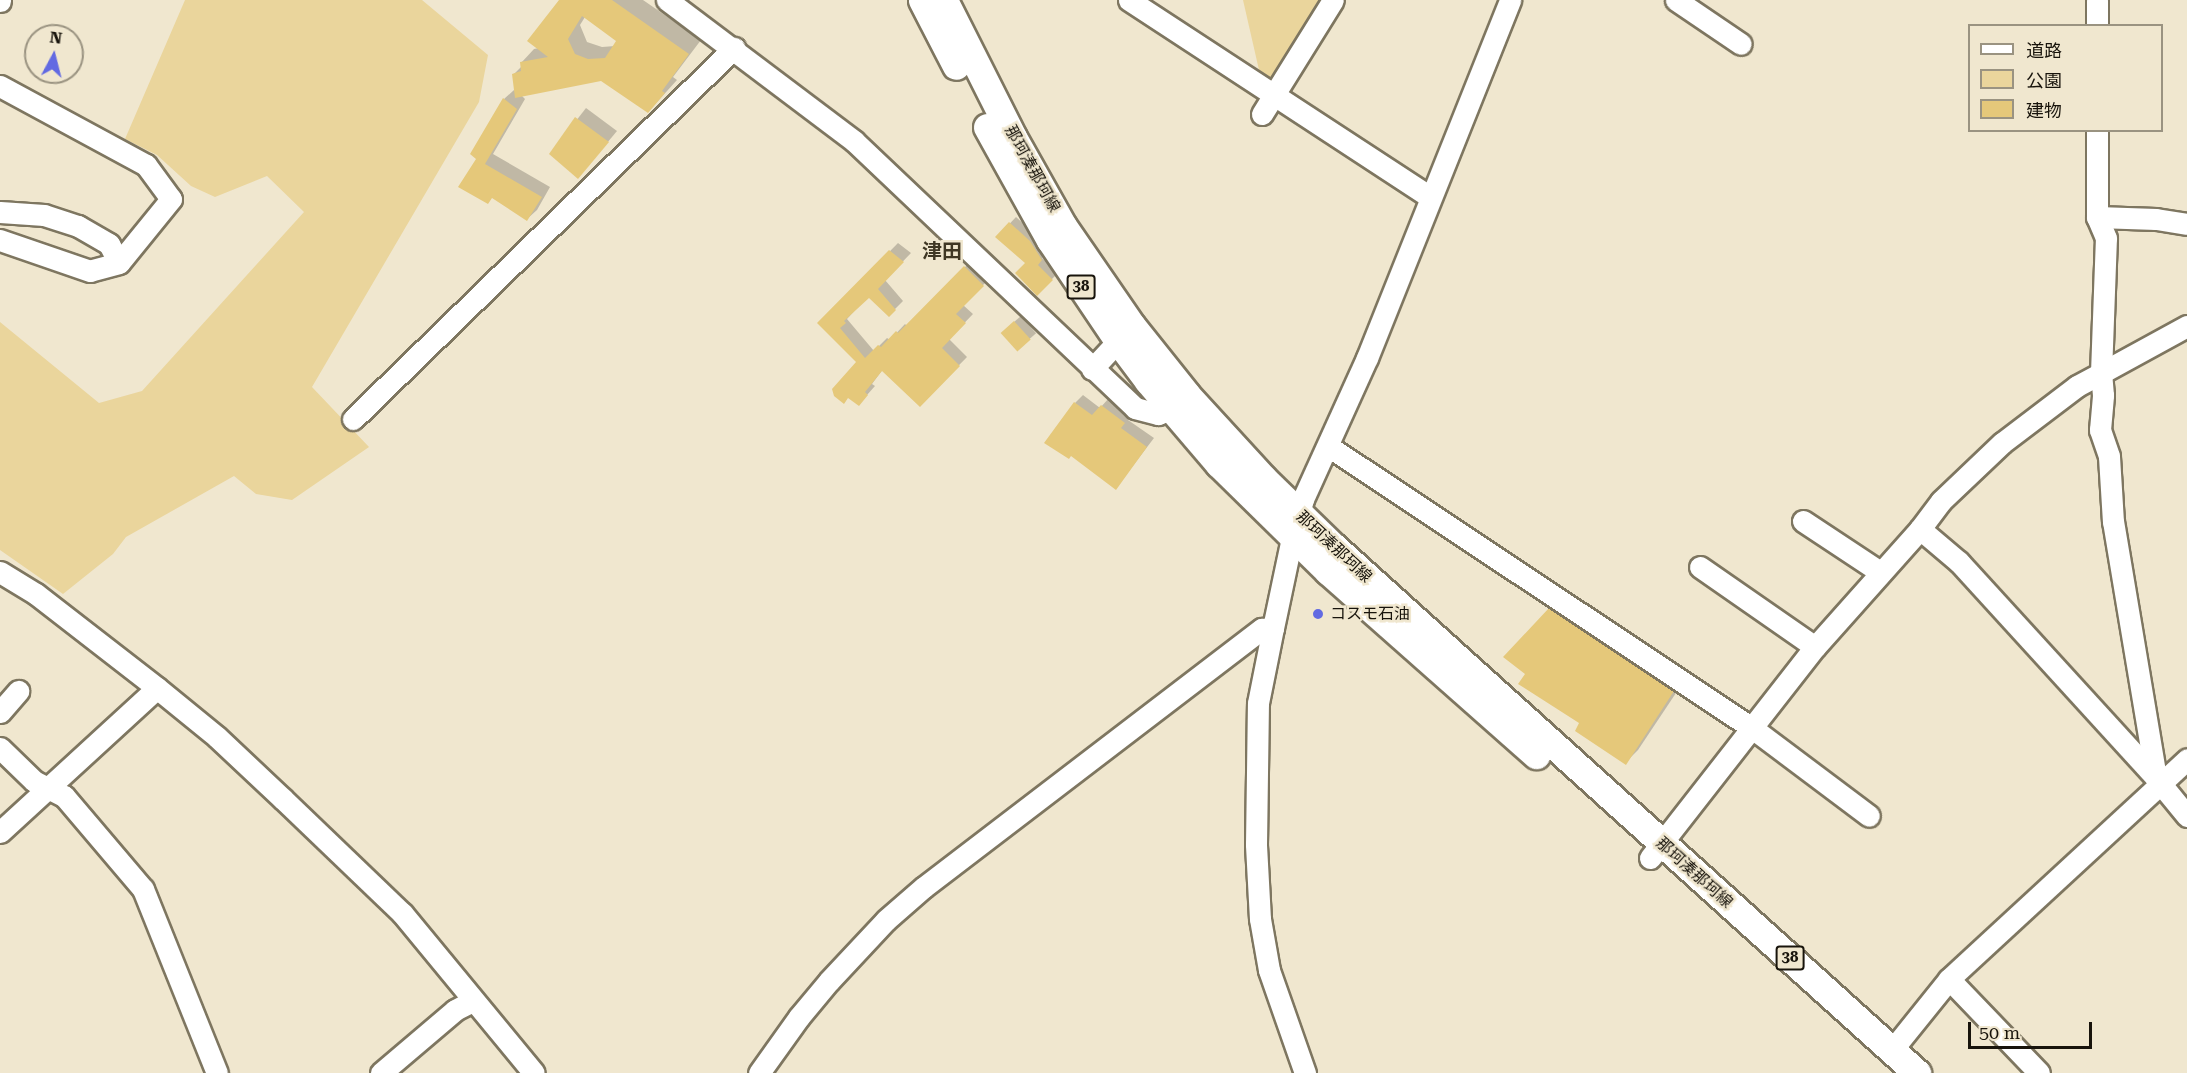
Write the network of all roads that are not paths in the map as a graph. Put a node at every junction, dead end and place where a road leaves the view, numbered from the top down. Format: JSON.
{"nodes":[{"id":1,"x":667,"y":0,"type":"edge"},
{"id":2,"x":922,"y":0,"type":"edge"},
{"id":3,"x":944,"y":0,"type":"edge"},
{"id":4,"x":1129,"y":0,"type":"edge"},
{"id":5,"x":1333,"y":0,"type":"edge"},
{"id":6,"x":1510,"y":0,"type":"edge"},
{"id":7,"x":1677,"y":0,"type":"edge"},
{"id":8,"x":2097,"y":0,"type":"edge"},
{"id":9,"x":2097,"y":24,"type":"edge"},
{"id":10,"x":1741,"y":44,"type":"dead end"},
{"id":11,"x":734,"y":48,"type":"junction"},
{"id":12,"x":0,"y":86,"type":"edge"},
{"id":13,"x":1276,"y":95,"type":"junction"},
{"id":14,"x":1262,"y":114,"type":"dead end"},
{"id":15,"x":2097,"y":132,"type":"edge"},
{"id":16,"x":1430,"y":197,"type":"junction"},
{"id":17,"x":0,"y":212,"type":"edge"},
{"id":18,"x":2097,"y":217,"type":"junction"},
{"id":19,"x":2187,"y":224,"type":"edge"},
{"id":20,"x":0,"y":240,"type":"edge"},
{"id":21,"x":118,"y":263,"type":"junction"},
{"id":22,"x":2183,"y":335,"type":"edge"},
{"id":23,"x":1118,"y":341,"type":"junction"},
{"id":24,"x":1092,"y":369,"type":"junction"},
{"id":25,"x":2101,"y":373,"type":"junction"},
{"id":26,"x":1172,"y":409,"type":"junction"},
{"id":27,"x":353,"y":419,"type":"dead end"},
{"id":28,"x":1328,"y":446,"type":"junction"},
{"id":29,"x":1803,"y":521,"type":"dead end"},
{"id":30,"x":1295,"y":526,"type":"junction"},
{"id":31,"x":1920,"y":529,"type":"junction"},
{"id":32,"x":1700,"y":567,"type":"dead end"},
{"id":33,"x":0,"y":572,"type":"edge"},
{"id":34,"x":1880,"y":572,"type":"junction"},
{"id":35,"x":1273,"y":628,"type":"junction"},
{"id":36,"x":1815,"y":647,"type":"junction"},
{"id":37,"x":157,"y":688,"type":"junction"},
{"id":38,"x":18,"y":691,"type":"dead end"},
{"id":39,"x":0,"y":712,"type":"edge"},
{"id":40,"x":1752,"y":728,"type":"junction"},
{"id":41,"x":0,"y":748,"type":"edge"},
{"id":42,"x":2187,"y":759,"type":"edge"},
{"id":43,"x":2158,"y":781,"type":"junction"},
{"id":44,"x":47,"y":788,"type":"junction"},
{"id":45,"x":1869,"y":816,"type":"dead end"},
{"id":46,"x":2187,"y":816,"type":"edge"},
{"id":47,"x":0,"y":832,"type":"edge"},
{"id":48,"x":1656,"y":851,"type":"junction"},
{"id":49,"x":1949,"y":979,"type":"junction"},
{"id":50,"x":473,"y":1001,"type":"junction"},
{"id":51,"x":1890,"y":1061,"type":"edge"},
{"id":52,"x":217,"y":1073,"type":"edge"},
{"id":53,"x":381,"y":1073,"type":"edge"},
{"id":54,"x":534,"y":1073,"type":"edge"},
{"id":55,"x":759,"y":1073,"type":"edge"},
{"id":56,"x":1305,"y":1073,"type":"edge"},
{"id":57,"x":1917,"y":1073,"type":"edge"},
{"id":58,"x":2039,"y":1073,"type":"edge"}],
"edges":[{"from":1,"to":11,"type":"street"},
{"from":2,"to":23,"type":"main road","name":"那珂湊那珂線","number":"38"},
{"from":3,"to":30,"type":"main road","name":"那珂湊那珂線","number":"38"},
{"from":4,"to":13,"type":"street"},
{"from":5,"to":13,"type":"street"},
{"from":6,"to":16,"type":"street"},
{"from":7,"to":10,"type":"street"},
{"from":8,"to":9,"type":"street"},
{"from":11,"to":24,"type":"street"},
{"from":11,"to":27,"type":"street"},
{"from":12,"to":21,"type":"street"},
{"from":13,"to":14,"type":"street"},
{"from":13,"to":16,"type":"street"},
{"from":15,"to":18,"type":"street"},
{"from":16,"to":28,"type":"street"},
{"from":17,"to":21,"type":"street"},
{"from":18,"to":19,"type":"street"},
{"from":18,"to":25,"type":"street"},
{"from":20,"to":21,"type":"street"},
{"from":22,"to":25,"type":"street"},
{"from":23,"to":24,"type":"street"},
{"from":23,"to":26,"type":"main road","name":"那珂湊那珂線","number":"38"},
{"from":24,"to":26,"type":"street"},
{"from":25,"to":31,"type":"street"},
{"from":25,"to":43,"type":"street"},
{"from":26,"to":30,"type":"main road","name":"那珂湊那珂線","number":"38"},
{"from":28,"to":30,"type":"street"},
{"from":28,"to":40,"type":"street"},
{"from":29,"to":34,"type":"street"},
{"from":30,"to":35,"type":"street"},
{"from":30,"to":48,"type":"main road","name":"那珂湊那珂線","number":"38"},
{"from":31,"to":34,"type":"street"},
{"from":31,"to":43,"type":"street"},
{"from":32,"to":36,"type":"street"},
{"from":33,"to":37,"type":"street"},
{"from":34,"to":36,"type":"street"},
{"from":35,"to":55,"type":"street"},
{"from":35,"to":56,"type":"street"},
{"from":36,"to":40,"type":"street"},
{"from":37,"to":44,"type":"street"},
{"from":37,"to":50,"type":"street"},
{"from":38,"to":39,"type":"street"},
{"from":40,"to":45,"type":"street"},
{"from":40,"to":48,"type":"street"},
{"from":41,"to":44,"type":"street"},
{"from":42,"to":43,"type":"street"},
{"from":43,"to":46,"type":"street"},
{"from":43,"to":49,"type":"street"},
{"from":44,"to":47,"type":"street"},
{"from":44,"to":52,"type":"street"},
{"from":48,"to":51,"type":"main road","name":"那珂湊那珂線","number":"38"},
{"from":49,"to":51,"type":"street"},
{"from":49,"to":58,"type":"street"},
{"from":50,"to":53,"type":"street"},
{"from":50,"to":54,"type":"street"},
{"from":51,"to":57,"type":"main road","name":"那珂湊那珂線","number":"38"}]}
